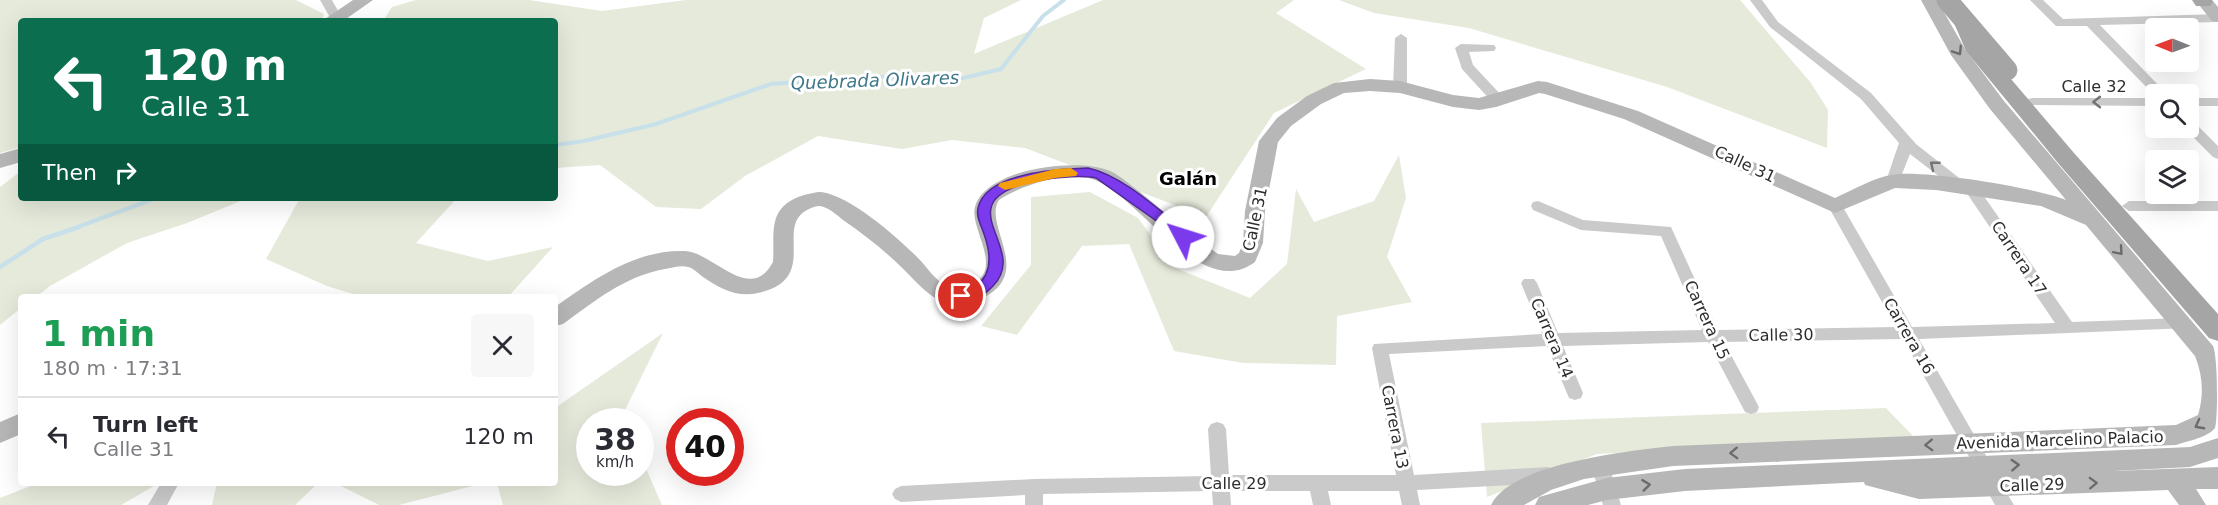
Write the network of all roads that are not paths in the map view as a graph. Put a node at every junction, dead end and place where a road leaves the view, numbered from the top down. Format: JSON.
{"nodes":[{"id":1,"x":326,"y":0,"type":"edge"},
{"id":2,"x":365,"y":0,"type":"edge"},
{"id":3,"x":1756,"y":0,"type":"edge"},
{"id":4,"x":1929,"y":0,"type":"edge"},
{"id":5,"x":1947,"y":0,"type":"edge"},
{"id":6,"x":1955,"y":0,"type":"edge"},
{"id":7,"x":2036,"y":0,"type":"edge"},
{"id":8,"x":2202,"y":1,"type":"edge"},
{"id":9,"x":2218,"y":17,"type":"edge"},
{"id":10,"x":332,"y":18,"type":"edge"},
{"id":11,"x":336,"y":18,"type":"edge"},
{"id":12,"x":2091,"y":23,"type":"junction"},
{"id":13,"x":1401,"y":38,"type":"dead end"},
{"id":14,"x":1491,"y":48,"type":"dead end"},
{"id":15,"x":2150,"y":84,"type":"edge"},
{"id":16,"x":1400,"y":87,"type":"junction"},
{"id":17,"x":1498,"y":100,"type":"junction"},
{"id":18,"x":2033,"y":102,"type":"junction"},
{"id":19,"x":2145,"y":102,"type":"edge"},
{"id":20,"x":2199,"y":102,"type":"edge"},
{"id":21,"x":2218,"y":102,"type":"edge"},
{"id":22,"x":2199,"y":135,"type":"edge"},
{"id":23,"x":1906,"y":142,"type":"junction"},
{"id":24,"x":2218,"y":154,"type":"edge"},
{"id":25,"x":18,"y":156,"type":"edge"},
{"id":26,"x":2066,"y":158,"type":"junction"},
{"id":27,"x":0,"y":160,"type":"edge"},
{"id":28,"x":1893,"y":181,"type":"junction"},
{"id":29,"x":2064,"y":185,"type":"junction"},
{"id":30,"x":1967,"y":188,"type":"junction"},
{"id":31,"x":2044,"y":200,"type":"junction"},
{"id":32,"x":1835,"y":206,"type":"junction"},
{"id":33,"x":2218,"y":206,"type":"edge"},
{"id":34,"x":1538,"y":207,"type":"dead end"},
{"id":35,"x":2128,"y":207,"type":"junction"},
{"id":36,"x":2092,"y":219,"type":"junction"},
{"id":37,"x":1529,"y":283,"type":"dead end"},
{"id":38,"x":2218,"y":313,"type":"edge"},
{"id":39,"x":558,"y":316,"type":"edge"},
{"id":40,"x":2182,"y":324,"type":"junction"},
{"id":41,"x":2067,"y":328,"type":"junction"},
{"id":42,"x":2218,"y":331,"type":"edge"},
{"id":43,"x":1907,"y":333,"type":"junction"},
{"id":44,"x":1713,"y":336,"type":"junction"},
{"id":45,"x":1553,"y":341,"type":"junction"},
{"id":46,"x":2218,"y":345,"type":"edge"},
{"id":47,"x":1380,"y":348,"type":"joint"},
{"id":48,"x":1575,"y":393,"type":"dead end"},
{"id":49,"x":1751,"y":407,"type":"dead end"},
{"id":50,"x":18,"y":424,"type":"edge"},
{"id":51,"x":1217,"y":429,"type":"dead end"},
{"id":52,"x":0,"y":433,"type":"edge"},
{"id":53,"x":1970,"y":444,"type":"junction"},
{"id":54,"x":2218,"y":448,"type":"edge"},
{"id":55,"x":1600,"y":465,"type":"junction"},
{"id":56,"x":1566,"y":474,"type":"junction"},
{"id":57,"x":2218,"y":478,"type":"edge"},
{"id":58,"x":2175,"y":480,"type":"junction"},
{"id":59,"x":1219,"y":483,"type":"junction"},
{"id":60,"x":1318,"y":483,"type":"junction"},
{"id":61,"x":1406,"y":483,"type":"junction"},
{"id":62,"x":168,"y":486,"type":"edge"},
{"id":63,"x":1994,"y":486,"type":"edge"},
{"id":64,"x":901,"y":494,"type":"dead end"},
{"id":65,"x":1034,"y":496,"type":"edge"},
{"id":66,"x":1609,"y":497,"type":"edge"},
{"id":67,"x":158,"y":505,"type":"edge"},
{"id":68,"x":1222,"y":505,"type":"edge"},
{"id":69,"x":1322,"y":505,"type":"edge"},
{"id":70,"x":1411,"y":505,"type":"edge"},
{"id":71,"x":1504,"y":505,"type":"edge"},
{"id":72,"x":1548,"y":505,"type":"edge"},
{"id":73,"x":2193,"y":505,"type":"edge"}],
"edges":[{"from":1,"to":10,"type":"street"},
{"from":2,"to":11,"type":"street"},
{"from":3,"to":23,"type":"street","name":"Carrera 17"},
{"from":4,"to":29,"type":"street","name":"Avenida Marcelino Palacio","one_way":true},
{"from":5,"to":18,"type":"main road","bridge":true},
{"from":6,"to":26,"type":"main road"},
{"from":7,"to":12,"type":"street"},
{"from":8,"to":9,"type":"street"},
{"from":9,"to":12,"type":"street"},
{"from":12,"to":15,"type":"street"},
{"from":13,"to":16,"type":"street"},
{"from":14,"to":17,"type":"street"},
{"from":16,"to":17,"type":"street","name":"Calle 31"},
{"from":16,"to":39,"type":"street","name":"Calle 31"},
{"from":17,"to":32,"type":"street","name":"Calle 31"},
{"from":19,"to":18,"type":"street","name":"Calle 32","one_way":true},
{"from":18,"to":35,"type":"main road"},
{"from":20,"to":21,"type":"street"},
{"from":22,"to":24,"type":"street"},
{"from":23,"to":28,"type":"street"},
{"from":30,"to":23,"type":"street","name":"Carrera 17","one_way":true},
{"from":25,"to":27,"type":"street"},
{"from":26,"to":29,"type":"street"},
{"from":26,"to":42,"type":"main road"},
{"from":26,"to":46,"type":"street"},
{"from":28,"to":30,"type":"street"},
{"from":28,"to":32,"type":"street"},
{"from":29,"to":31,"type":"street"},
{"from":29,"to":36,"type":"street","name":"Avenida Marcelino Palacio"},
{"from":30,"to":31,"type":"street"},
{"from":30,"to":41,"type":"street","name":"Carrera 17"},
{"from":31,"to":36,"type":"street"},
{"from":32,"to":43,"type":"street","name":"Carrera 16"},
{"from":33,"to":35,"type":"street"},
{"from":34,"to":44,"type":"street","name":"Carrera 15"},
{"from":35,"to":38,"type":"main road"},
{"from":36,"to":40,"type":"street","name":"Avenida Marcelino Palacio","one_way":true},
{"from":37,"to":45,"type":"street","name":"Carrera 14"},
{"from":40,"to":41,"type":"street","name":"Calle 30"},
{"from":40,"to":53,"type":"street","name":"Avenida Marcelino Palacio","one_way":true},
{"from":41,"to":43,"type":"street","name":"Calle 30"},
{"from":43,"to":44,"type":"street","name":"Calle 30"},
{"from":43,"to":53,"type":"street","name":"Carrera 16"},
{"from":44,"to":45,"type":"street","name":"Calle 30"},
{"from":44,"to":49,"type":"street","name":"Carrera 15"},
{"from":45,"to":47,"type":"street","name":"Calle 30"},
{"from":45,"to":48,"type":"street","name":"Carrera 14"},
{"from":47,"to":61,"type":"street","name":"Carrera 13"},
{"from":50,"to":52,"type":"street"},
{"from":51,"to":59,"type":"street"},
{"from":53,"to":55,"type":"street","name":"Avenida Marcelino Palacio","one_way":true},
{"from":53,"to":63,"type":"street","name":"Carrera 16"},
{"from":63,"to":54,"type":"street","name":"Avenida Marcelino Palacio","one_way":true},
{"from":55,"to":56,"type":"street","name":"Avenida Marcelino Palacio"},
{"from":55,"to":66,"type":"street"},
{"from":56,"to":61,"type":"street","name":"Calle 29"},
{"from":56,"to":71,"type":"street","name":"Avenida Marcelino Palacio"},
{"from":57,"to":58,"type":"street","name":"Calle 29"},
{"from":63,"to":58,"type":"street","name":"Calle 29","one_way":true},
{"from":58,"to":73,"type":"street"},
{"from":59,"to":60,"type":"street","name":"Calle 29"},
{"from":59,"to":65,"type":"street","name":"Calle 29"},
{"from":59,"to":68,"type":"street"},
{"from":60,"to":61,"type":"street","name":"Calle 29"},
{"from":60,"to":69,"type":"street"},
{"from":61,"to":70,"type":"street","name":"Carrera 13"},
{"from":62,"to":67,"type":"street"},
{"from":66,"to":63,"type":"street","name":"Calle 29","one_way":true},
{"from":64,"to":65,"type":"street","name":"Calle 29"},
{"from":66,"to":72,"type":"street"}]}
